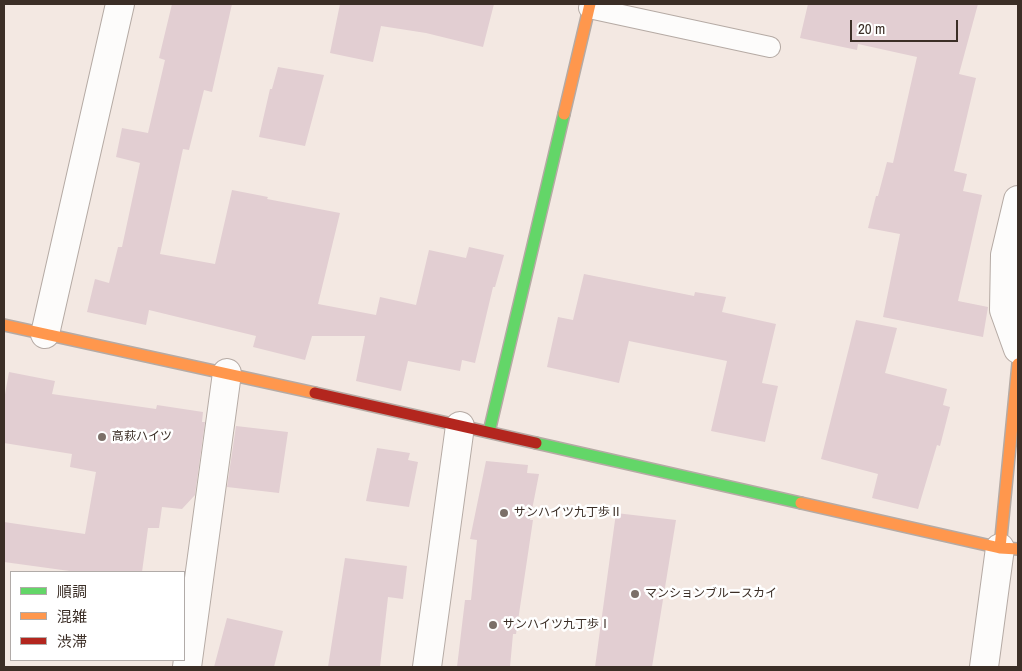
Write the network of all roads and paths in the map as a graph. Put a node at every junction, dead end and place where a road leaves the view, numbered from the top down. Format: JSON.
{"nodes":[{"id":1,"x":120,"y":4,"type":"edge"},
{"id":2,"x":589,"y":6,"type":"edge"},
{"id":3,"x":770,"y":46,"type":"dead end"},
{"id":4,"x":1018,"y":200,"type":"edge"},
{"id":5,"x":4,"y":325,"type":"edge"},
{"id":6,"x":45,"y":334,"type":"junction"},
{"id":7,"x":1018,"y":349,"type":"edge"},
{"id":8,"x":1018,"y":364,"type":"edge"},
{"id":9,"x":227,"y":373,"type":"junction"},
{"id":10,"x":460,"y":426,"type":"junction"},
{"id":11,"x":490,"y":432,"type":"junction"},
{"id":12,"x":1009,"y":548,"type":"edge"},
{"id":13,"x":187,"y":667,"type":"edge"},
{"id":14,"x":427,"y":667,"type":"edge"},
{"id":15,"x":984,"y":667,"type":"edge"}],
"edges":[{"from":1,"to":6,"type":"street"},
{"from":2,"to":3,"type":"lane"},
{"from":2,"to":11,"type":"street"},
{"from":4,"to":7,"type":"street"},
{"from":5,"to":6,"type":"street"},
{"from":6,"to":9,"type":"street"},
{"from":8,"to":12,"type":"street"},
{"from":9,"to":10,"type":"street"},
{"from":9,"to":13,"type":"street"},
{"from":10,"to":11,"type":"street"},
{"from":10,"to":14,"type":"street"},
{"from":11,"to":12,"type":"street"},
{"from":12,"to":15,"type":"street"}]}
